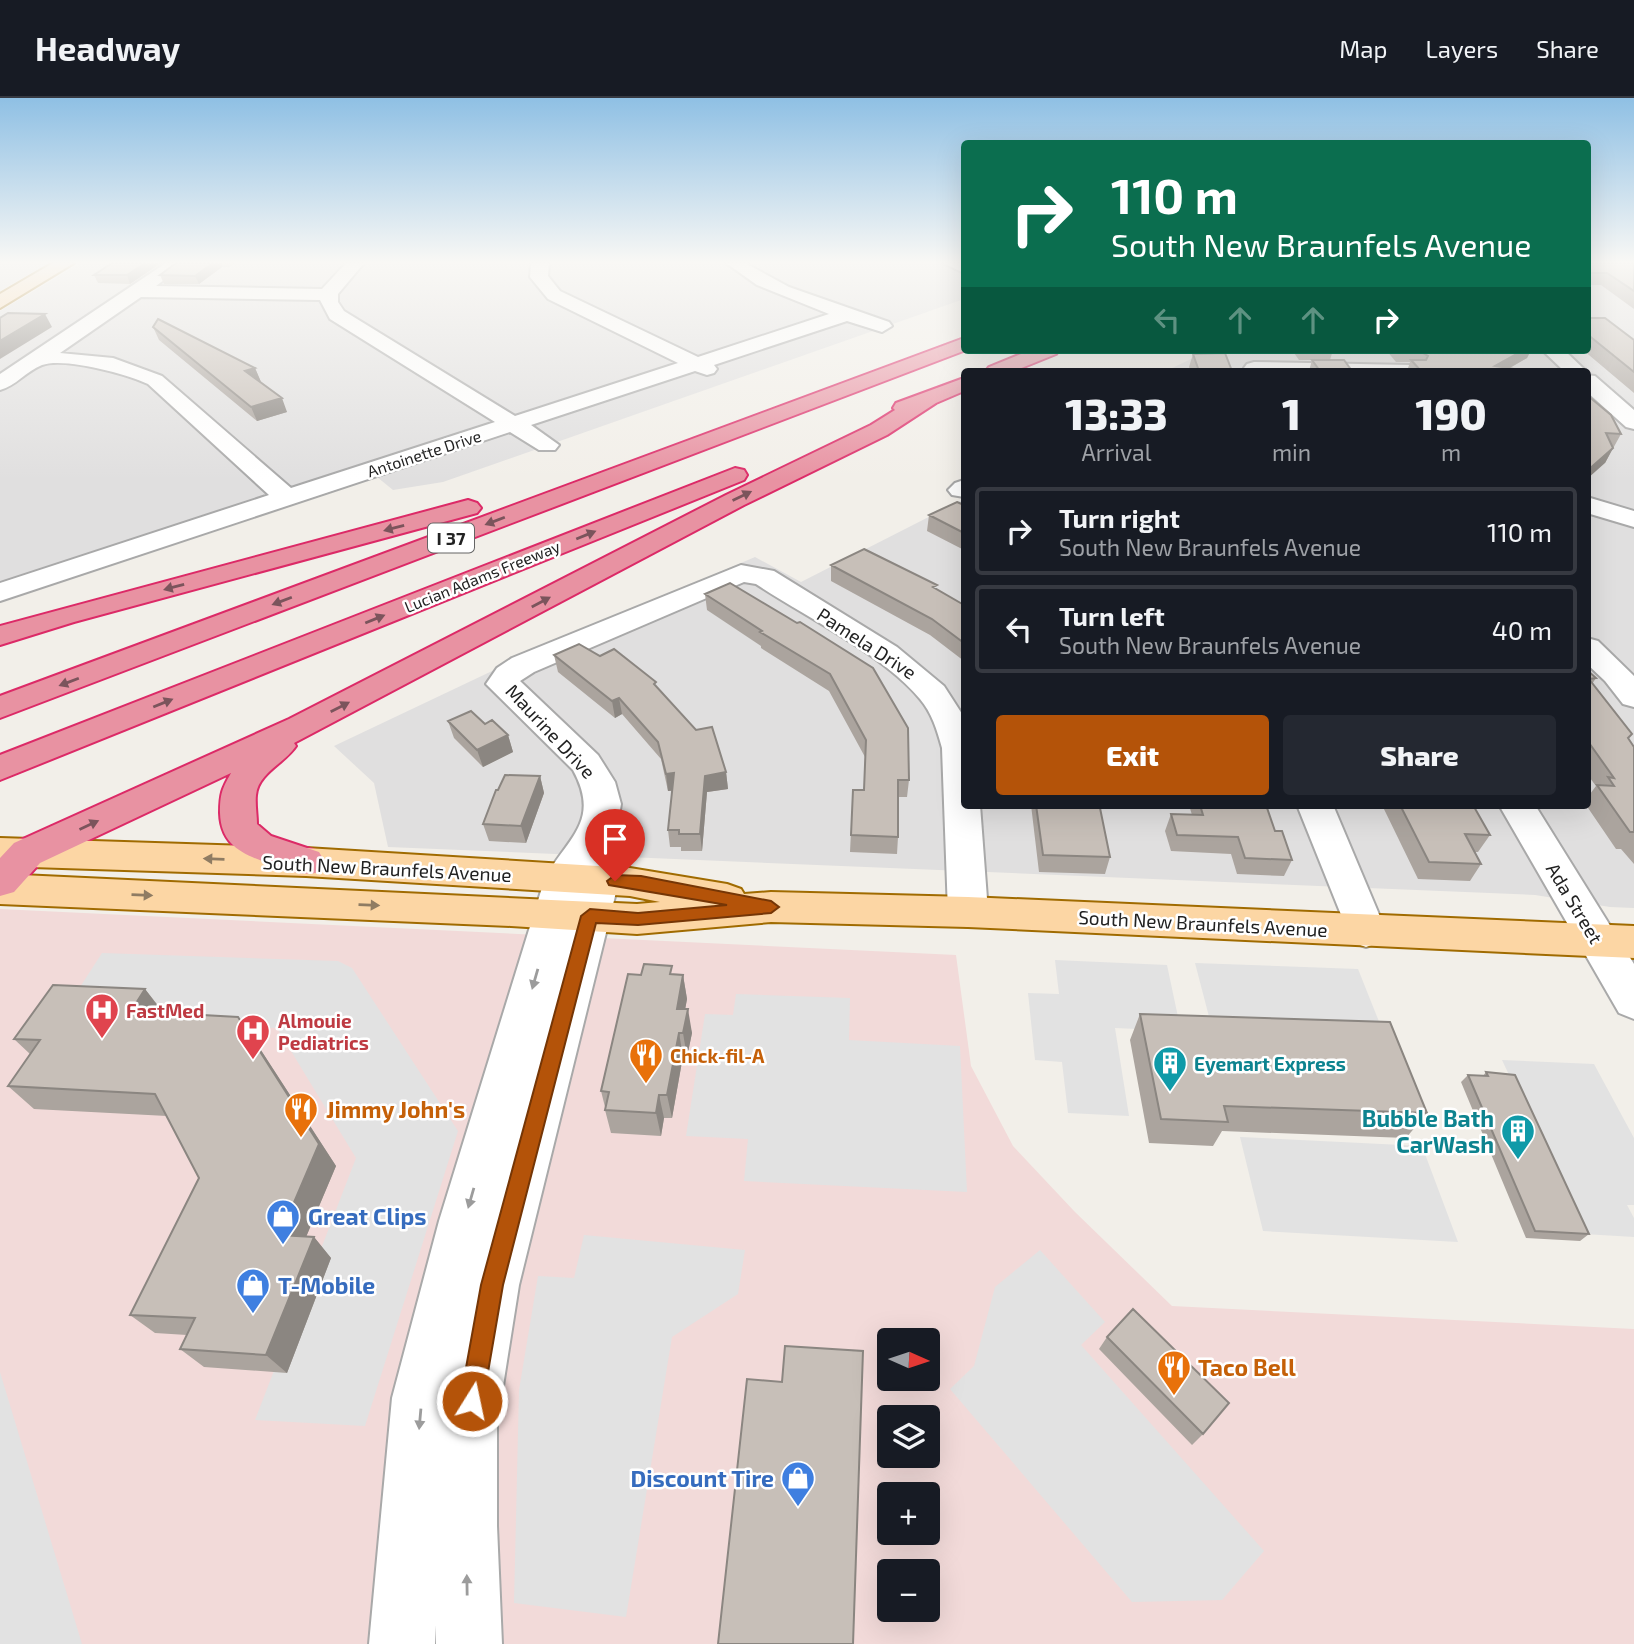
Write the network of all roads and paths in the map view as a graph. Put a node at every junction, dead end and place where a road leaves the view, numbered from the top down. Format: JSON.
{"nodes":[{"id":1,"x":71,"y":335,"type":"edge"},
{"id":2,"x":368,"y":335,"type":"edge"},
{"id":3,"x":636,"y":335,"type":"edge"},
{"id":4,"x":783,"y":335,"type":"edge"},
{"id":5,"x":961,"y":345,"type":"edge"},
{"id":6,"x":1039,"y":354,"type":"edge"},
{"id":7,"x":1354,"y":354,"type":"edge"},
{"id":8,"x":1557,"y":354,"type":"edge"},
{"id":9,"x":37,"y":358,"type":"junction"},
{"id":10,"x":1252,"y":363,"type":"edge"},
{"id":11,"x":695,"y":364,"type":"junction"},
{"id":12,"x":902,"y":368,"type":"junction"},
{"id":13,"x":1004,"y":368,"type":"edge"},
{"id":14,"x":1334,"y":368,"type":"edge"},
{"id":15,"x":1365,"y":368,"type":"edge"},
{"id":16,"x":1573,"y":368,"type":"edge"},
{"id":17,"x":719,"y":375,"type":"dead end"},
{"id":18,"x":0,"y":384,"type":"edge"},
{"id":19,"x":1591,"y":384,"type":"edge"},
{"id":20,"x":961,"y":385,"type":"edge"},
{"id":21,"x":928,"y":398,"type":"junction"},
{"id":22,"x":1634,"y":422,"type":"edge"},
{"id":23,"x":512,"y":424,"type":"junction"},
{"id":24,"x":547,"y":445,"type":"dead end"},
{"id":25,"x":1634,"y":490,"type":"edge"},
{"id":26,"x":287,"y":498,"type":"junction"},
{"id":27,"x":1611,"y":512,"type":"edge"},
{"id":28,"x":2,"y":587,"type":"edge"},
{"id":29,"x":627,"y":621,"type":"joint"},
{"id":30,"x":0,"y":636,"type":"edge"},
{"id":31,"x":1591,"y":651,"type":"edge"},
{"id":32,"x":1634,"y":696,"type":"edge"},
{"id":33,"x":0,"y":708,"type":"edge"},
{"id":34,"x":301,"y":727,"type":"junction"},
{"id":35,"x":961,"y":768,"type":"edge"},
{"id":36,"x":0,"y":770,"type":"edge"},
{"id":37,"x":963,"y":809,"type":"edge"},
{"id":38,"x":1317,"y":809,"type":"edge"},
{"id":39,"x":1520,"y":809,"type":"edge"},
{"id":40,"x":14,"y":853,"type":"edge"},
{"id":41,"x":306,"y":862,"type":"junction"},
{"id":42,"x":0,"y":882,"type":"edge"},
{"id":43,"x":0,"y":889,"type":"edge"},
{"id":44,"x":577,"y":897,"type":"junction"},
{"id":45,"x":968,"y":912,"type":"junction"},
{"id":46,"x":1366,"y":930,"type":"junction"},
{"id":47,"x":1616,"y":942,"type":"edge"},
{"id":48,"x":1634,"y":1001,"type":"edge"},
{"id":49,"x":402,"y":1644,"type":"edge"},
{"id":50,"x":469,"y":1644,"type":"edge"}],
"edges":[{"from":1,"to":9,"type":"street"},
{"from":2,"to":23,"type":"street"},
{"from":3,"to":11,"type":"street"},
{"from":4,"to":11,"type":"street","name":"Antoinette Drive"},
{"from":5,"to":12,"type":"highway","number":"I 37"},
{"from":6,"to":13,"type":"highway"},
{"from":7,"to":15,"type":"street"},
{"from":8,"to":16,"type":"street"},
{"from":9,"to":18,"type":"street"},
{"from":9,"to":26,"type":"street"},
{"from":10,"to":14,"type":"street"},
{"from":11,"to":17,"type":"street"},
{"from":11,"to":23,"type":"street","name":"Antoinette Drive"},
{"from":12,"to":30,"type":"highway","one_way":true},
{"from":12,"to":33,"type":"highway","number":"I 37","one_way":true},
{"from":19,"to":22,"type":"street"},
{"from":20,"to":21,"type":"highway","name":"Lucian Adams Freeway","number":"I 37"},
{"from":34,"to":21,"type":"highway","one_way":true},
{"from":36,"to":21,"type":"highway","name":"Lucian Adams Freeway","number":"I 37","one_way":true},
{"from":23,"to":24,"type":"street"},
{"from":23,"to":26,"type":"street","name":"Antoinette Drive"},
{"from":25,"to":27,"type":"street"},
{"from":26,"to":28,"type":"street","name":"Antoinette Drive"},
{"from":29,"to":35,"type":"street","name":"Pamela Drive"},
{"from":29,"to":44,"type":"street","name":"Maurine Drive"},
{"from":31,"to":32,"type":"street"},
{"from":40,"to":34,"type":"highway","one_way":true},
{"from":34,"to":41,"type":"highway"},
{"from":37,"to":45,"type":"street","name":"Pamela Drive"},
{"from":38,"to":46,"type":"street"},
{"from":39,"to":47,"type":"street","name":"Ada Street"},
{"from":41,"to":40,"type":"main road","name":"South New Braunfels Avenue","one_way":true},
{"from":40,"to":42,"type":"highway"},
{"from":41,"to":44,"type":"main road","name":"South New Braunfels Avenue"},
{"from":43,"to":44,"type":"main road","name":"South New Braunfels Avenue","one_way":true},
{"from":44,"to":45,"type":"main road","name":"South New Braunfels Avenue"},
{"from":44,"to":49,"type":"street","one_way":true},
{"from":50,"to":44,"type":"street","one_way":true},
{"from":45,"to":46,"type":"main road","name":"South New Braunfels Avenue"},
{"from":46,"to":47,"type":"main road","name":"South New Braunfels Avenue"},
{"from":47,"to":48,"type":"street","name":"Ada Street"}]}
